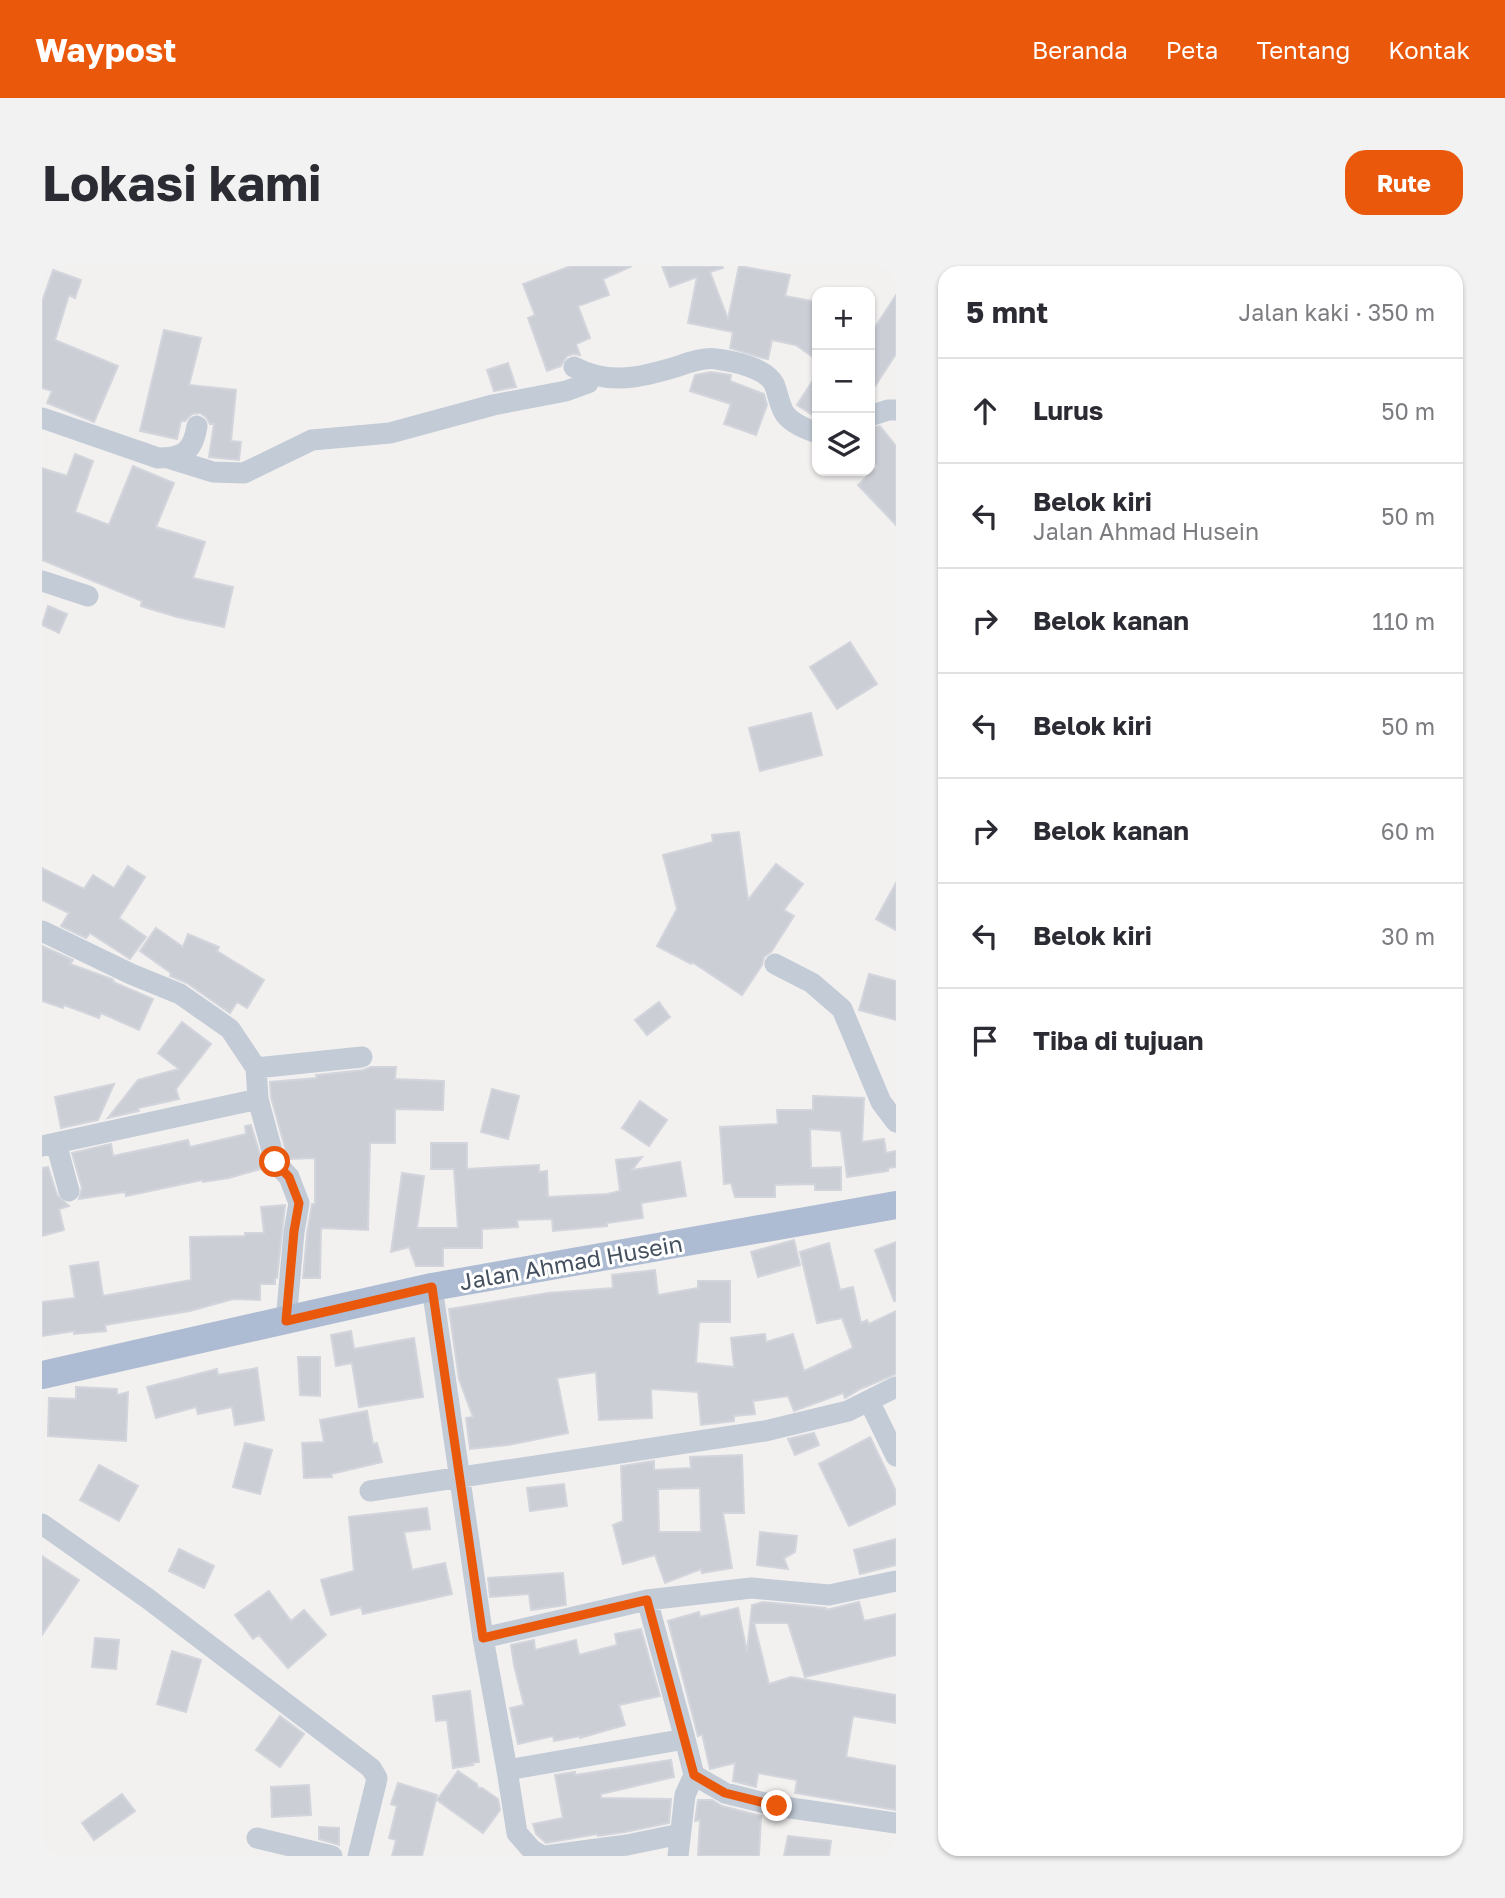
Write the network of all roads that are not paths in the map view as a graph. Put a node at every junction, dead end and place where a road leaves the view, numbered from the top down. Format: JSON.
{"nodes":[{"id":1,"x":896,"y":410,"type":"edge"},
{"id":2,"x":875,"y":414,"type":"edge"},
{"id":3,"x":42,"y":418,"type":"edge"},
{"id":4,"x":197,"y":426,"type":"dead end"},
{"id":5,"x":812,"y":431,"type":"edge"},
{"id":6,"x":168,"y":458,"type":"junction"},
{"id":7,"x":42,"y":580,"type":"edge"},
{"id":8,"x":88,"y":596,"type":"dead end"},
{"id":9,"x":42,"y":931,"type":"edge"},
{"id":10,"x":775,"y":964,"type":"dead end"},
{"id":11,"x":362,"y":1057,"type":"dead end"},
{"id":12,"x":256,"y":1068,"type":"junction"},
{"id":13,"x":258,"y":1099,"type":"junction"},
{"id":14,"x":896,"y":1122,"type":"edge"},
{"id":15,"x":49,"y":1144,"type":"edge"},
{"id":16,"x":69,"y":1191,"type":"dead end"},
{"id":17,"x":896,"y":1205,"type":"edge"},
{"id":18,"x":432,"y":1287,"type":"junction"},
{"id":19,"x":286,"y":1321,"type":"junction"},
{"id":20,"x":42,"y":1375,"type":"edge"},
{"id":21,"x":896,"y":1388,"type":"edge"},
{"id":22,"x":869,"y":1401,"type":"junction"},
{"id":23,"x":896,"y":1456,"type":"edge"},
{"id":24,"x":458,"y":1477,"type":"junction"},
{"id":25,"x":370,"y":1491,"type":"dead end"},
{"id":26,"x":42,"y":1524,"type":"edge"},
{"id":27,"x":896,"y":1581,"type":"edge"},
{"id":28,"x":647,"y":1600,"type":"junction"},
{"id":29,"x":483,"y":1638,"type":"junction"},
{"id":30,"x":685,"y":1739,"type":"junction"},
{"id":31,"x":507,"y":1770,"type":"junction"},
{"id":32,"x":694,"y":1775,"type":"junction"},
{"id":33,"x":896,"y":1823,"type":"edge"},
{"id":34,"x":680,"y":1834,"type":"junction"},
{"id":35,"x":257,"y":1838,"type":"dead end"},
{"id":36,"x":537,"y":1854,"type":"edge"},
{"id":37,"x":332,"y":1856,"type":"edge"},
{"id":38,"x":358,"y":1856,"type":"edge"},
{"id":39,"x":678,"y":1856,"type":"edge"}],
"edges":[{"from":1,"to":2,"type":"street"},
{"from":3,"to":6,"type":"street"},
{"from":4,"to":6,"type":"street"},
{"from":5,"to":6,"type":"street"},
{"from":7,"to":8,"type":"street"},
{"from":9,"to":12,"type":"street"},
{"from":10,"to":14,"type":"street"},
{"from":11,"to":12,"type":"street"},
{"from":12,"to":13,"type":"street"},
{"from":13,"to":15,"type":"street"},
{"from":13,"to":19,"type":"street"},
{"from":15,"to":16,"type":"street"},
{"from":17,"to":18,"type":"main road","name":"Jalan Ahmad Husein"},
{"from":18,"to":19,"type":"main road","name":"Jalan Ahmad Husein"},
{"from":18,"to":24,"type":"street"},
{"from":19,"to":20,"type":"main road","name":"Jalan Ahmad Husein"},
{"from":21,"to":22,"type":"street"},
{"from":22,"to":23,"type":"street"},
{"from":22,"to":24,"type":"street"},
{"from":24,"to":25,"type":"street"},
{"from":24,"to":29,"type":"street"},
{"from":26,"to":38,"type":"street"},
{"from":27,"to":28,"type":"street"},
{"from":28,"to":29,"type":"street"},
{"from":28,"to":30,"type":"street"},
{"from":29,"to":31,"type":"street"},
{"from":30,"to":31,"type":"street"},
{"from":30,"to":32,"type":"street"},
{"from":31,"to":36,"type":"street"},
{"from":32,"to":33,"type":"street"},
{"from":32,"to":34,"type":"street"},
{"from":34,"to":36,"type":"street"},
{"from":34,"to":39,"type":"street"},
{"from":35,"to":37,"type":"street"}]}
